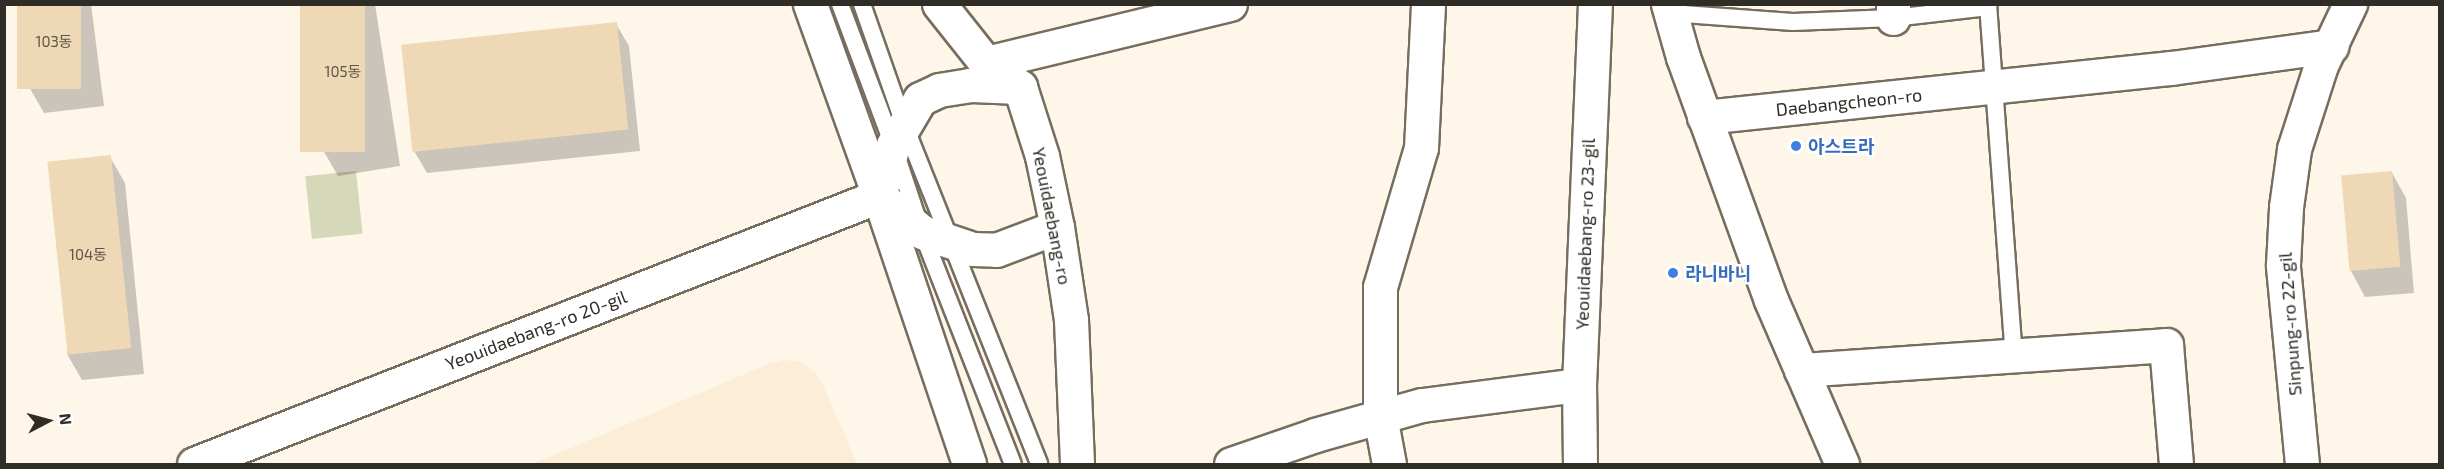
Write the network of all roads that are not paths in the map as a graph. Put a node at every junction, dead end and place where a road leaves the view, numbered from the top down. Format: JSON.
{"nodes":[{"id":1,"x":810,"y":4,"type":"edge"},
{"id":2,"x":840,"y":4,"type":"edge"},
{"id":3,"x":862,"y":4,"type":"edge"},
{"id":4,"x":939,"y":4,"type":"edge"},
{"id":5,"x":1230,"y":4,"type":"edge"},
{"id":6,"x":1428,"y":4,"type":"edge"},
{"id":7,"x":1595,"y":4,"type":"edge"},
{"id":8,"x":2348,"y":5,"type":"edge"},
{"id":9,"x":1988,"y":6,"type":"edge"},
{"id":10,"x":1669,"y":9,"type":"edge"},
{"id":11,"x":1893,"y":11,"type":"edge"},
{"id":12,"x":2331,"y":46,"type":"junction"},
{"id":13,"x":986,"y":63,"type":"junction"},
{"id":14,"x":1020,"y":87,"type":"junction"},
{"id":15,"x":1994,"y":87,"type":"junction"},
{"id":16,"x":1704,"y":117,"type":"junction"},
{"id":17,"x":899,"y":135,"type":"junction"},
{"id":18,"x":879,"y":196,"type":"junction"},
{"id":19,"x":1057,"y":227,"type":"junction"},
{"id":20,"x":936,"y":236,"type":"junction"},
{"id":21,"x":2014,"y":354,"type":"junction"},
{"id":22,"x":1801,"y":370,"type":"junction"},
{"id":23,"x":1580,"y":385,"type":"junction"},
{"id":24,"x":1380,"y":416,"type":"junction"},
{"id":25,"x":194,"y":465,"type":"edge"},
{"id":26,"x":969,"y":465,"type":"edge"},
{"id":27,"x":1013,"y":465,"type":"edge"},
{"id":28,"x":1039,"y":465,"type":"edge"},
{"id":29,"x":1077,"y":465,"type":"edge"},
{"id":30,"x":1231,"y":465,"type":"edge"},
{"id":31,"x":1389,"y":465,"type":"edge"},
{"id":32,"x":1580,"y":465,"type":"edge"},
{"id":33,"x":1842,"y":465,"type":"edge"},
{"id":34,"x":2176,"y":465,"type":"edge"},
{"id":35,"x":2302,"y":465,"type":"edge"}],
"edges":[{"from":1,"to":18,"type":"street"},
{"from":2,"to":17,"type":"lane"},
{"from":3,"to":17,"type":"lane"},
{"from":4,"to":13,"type":"street"},
{"from":5,"to":13,"type":"street"},
{"from":6,"to":24,"type":"street"},
{"from":7,"to":23,"type":"street","name":"Yeouidaebang-ro 23-gil"},
{"from":8,"to":12,"type":"street","name":"Sinpung-ro 22-gil"},
{"from":9,"to":11,"type":"lane"},
{"from":9,"to":15,"type":"lane"},
{"from":10,"to":11,"type":"lane"},
{"from":10,"to":16,"type":"street"},
{"from":12,"to":15,"type":"street"},
{"from":12,"to":35,"type":"street","name":"Sinpung-ro 22-gil"},
{"from":13,"to":14,"type":"street"},
{"from":14,"to":17,"type":"street"},
{"from":14,"to":19,"type":"street","name":"Yeouidaebang-ro"},
{"from":15,"to":16,"type":"street","name":"Daebangcheon-ro"},
{"from":15,"to":21,"type":"lane"},
{"from":16,"to":22,"type":"street"},
{"from":17,"to":18,"type":"street"},
{"from":17,"to":20,"type":"lane"},
{"from":17,"to":20,"type":"lane"},
{"from":18,"to":20,"type":"street"},
{"from":18,"to":25,"type":"street","name":"Yeouidaebang-ro 20-gil"},
{"from":18,"to":26,"type":"street"},
{"from":19,"to":20,"type":"street"},
{"from":19,"to":29,"type":"street","name":"Yeouidaebang-ro"},
{"from":20,"to":27,"type":"lane"},
{"from":20,"to":28,"type":"lane"},
{"from":21,"to":22,"type":"street"},
{"from":21,"to":34,"type":"street"},
{"from":22,"to":33,"type":"street"},
{"from":23,"to":24,"type":"street"},
{"from":23,"to":32,"type":"street","name":"Yeouidaebang-ro 23-gil"},
{"from":24,"to":30,"type":"street"},
{"from":24,"to":31,"type":"street"}]}
